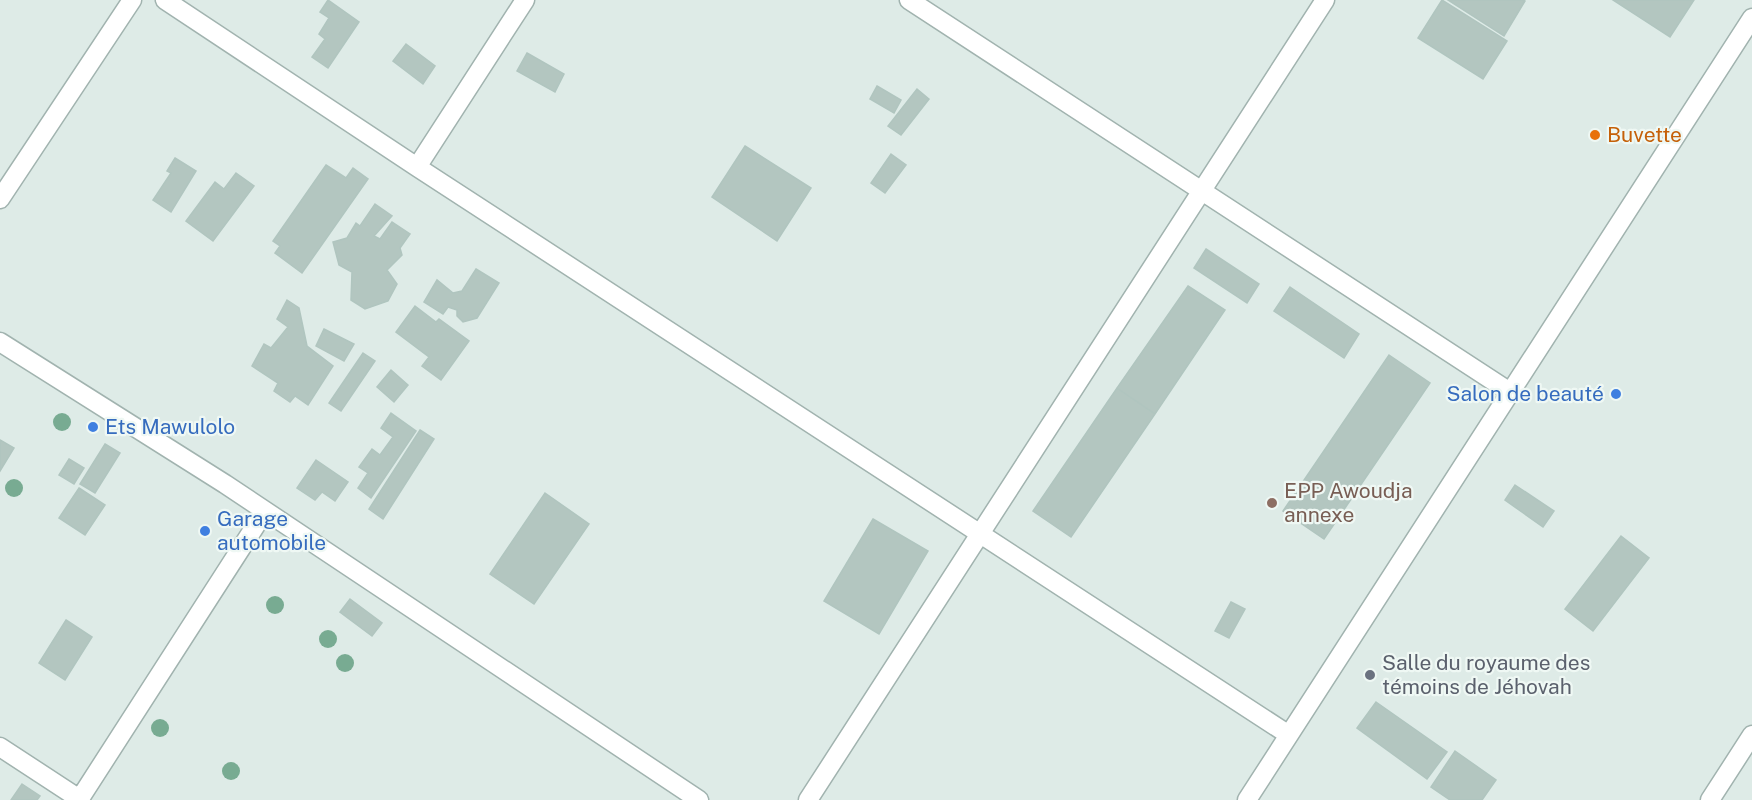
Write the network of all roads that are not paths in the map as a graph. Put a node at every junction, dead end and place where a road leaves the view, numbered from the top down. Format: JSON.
{"nodes":[{"id":1,"x":132,"y":0,"type":"edge"},
{"id":2,"x":165,"y":0,"type":"edge"},
{"id":3,"x":525,"y":0,"type":"edge"},
{"id":4,"x":909,"y":0,"type":"edge"},
{"id":5,"x":1326,"y":0,"type":"edge"},
{"id":6,"x":1749,"y":28,"type":"edge"},
{"id":7,"x":417,"y":167,"type":"junction"},
{"id":8,"x":1202,"y":191,"type":"junction"},
{"id":9,"x":0,"y":199,"type":"edge"},
{"id":10,"x":0,"y":342,"type":"edge"},
{"id":11,"x":1510,"y":392,"type":"junction"},
{"id":12,"x":265,"y":511,"type":"junction"},
{"id":13,"x":980,"y":534,"type":"junction"},
{"id":14,"x":1289,"y":735,"type":"junction"},
{"id":15,"x":1752,"y":735,"type":"edge"},
{"id":16,"x":0,"y":747,"type":"edge"},
{"id":17,"x":79,"y":800,"type":"edge"},
{"id":18,"x":699,"y":800,"type":"edge"},
{"id":19,"x":808,"y":800,"type":"edge"},
{"id":20,"x":1247,"y":800,"type":"edge"},
{"id":21,"x":1710,"y":800,"type":"edge"}],
"edges":[{"from":1,"to":9,"type":"street"},
{"from":2,"to":7,"type":"street"},
{"from":3,"to":7,"type":"street"},
{"from":4,"to":8,"type":"street"},
{"from":5,"to":8,"type":"street"},
{"from":6,"to":11,"type":"street"},
{"from":7,"to":13,"type":"street"},
{"from":8,"to":11,"type":"street"},
{"from":8,"to":13,"type":"street"},
{"from":10,"to":12,"type":"street"},
{"from":11,"to":14,"type":"street"},
{"from":12,"to":17,"type":"street"},
{"from":12,"to":18,"type":"street"},
{"from":13,"to":14,"type":"street"},
{"from":13,"to":19,"type":"street"},
{"from":14,"to":20,"type":"street"},
{"from":15,"to":21,"type":"street"},
{"from":16,"to":17,"type":"street"}]}
